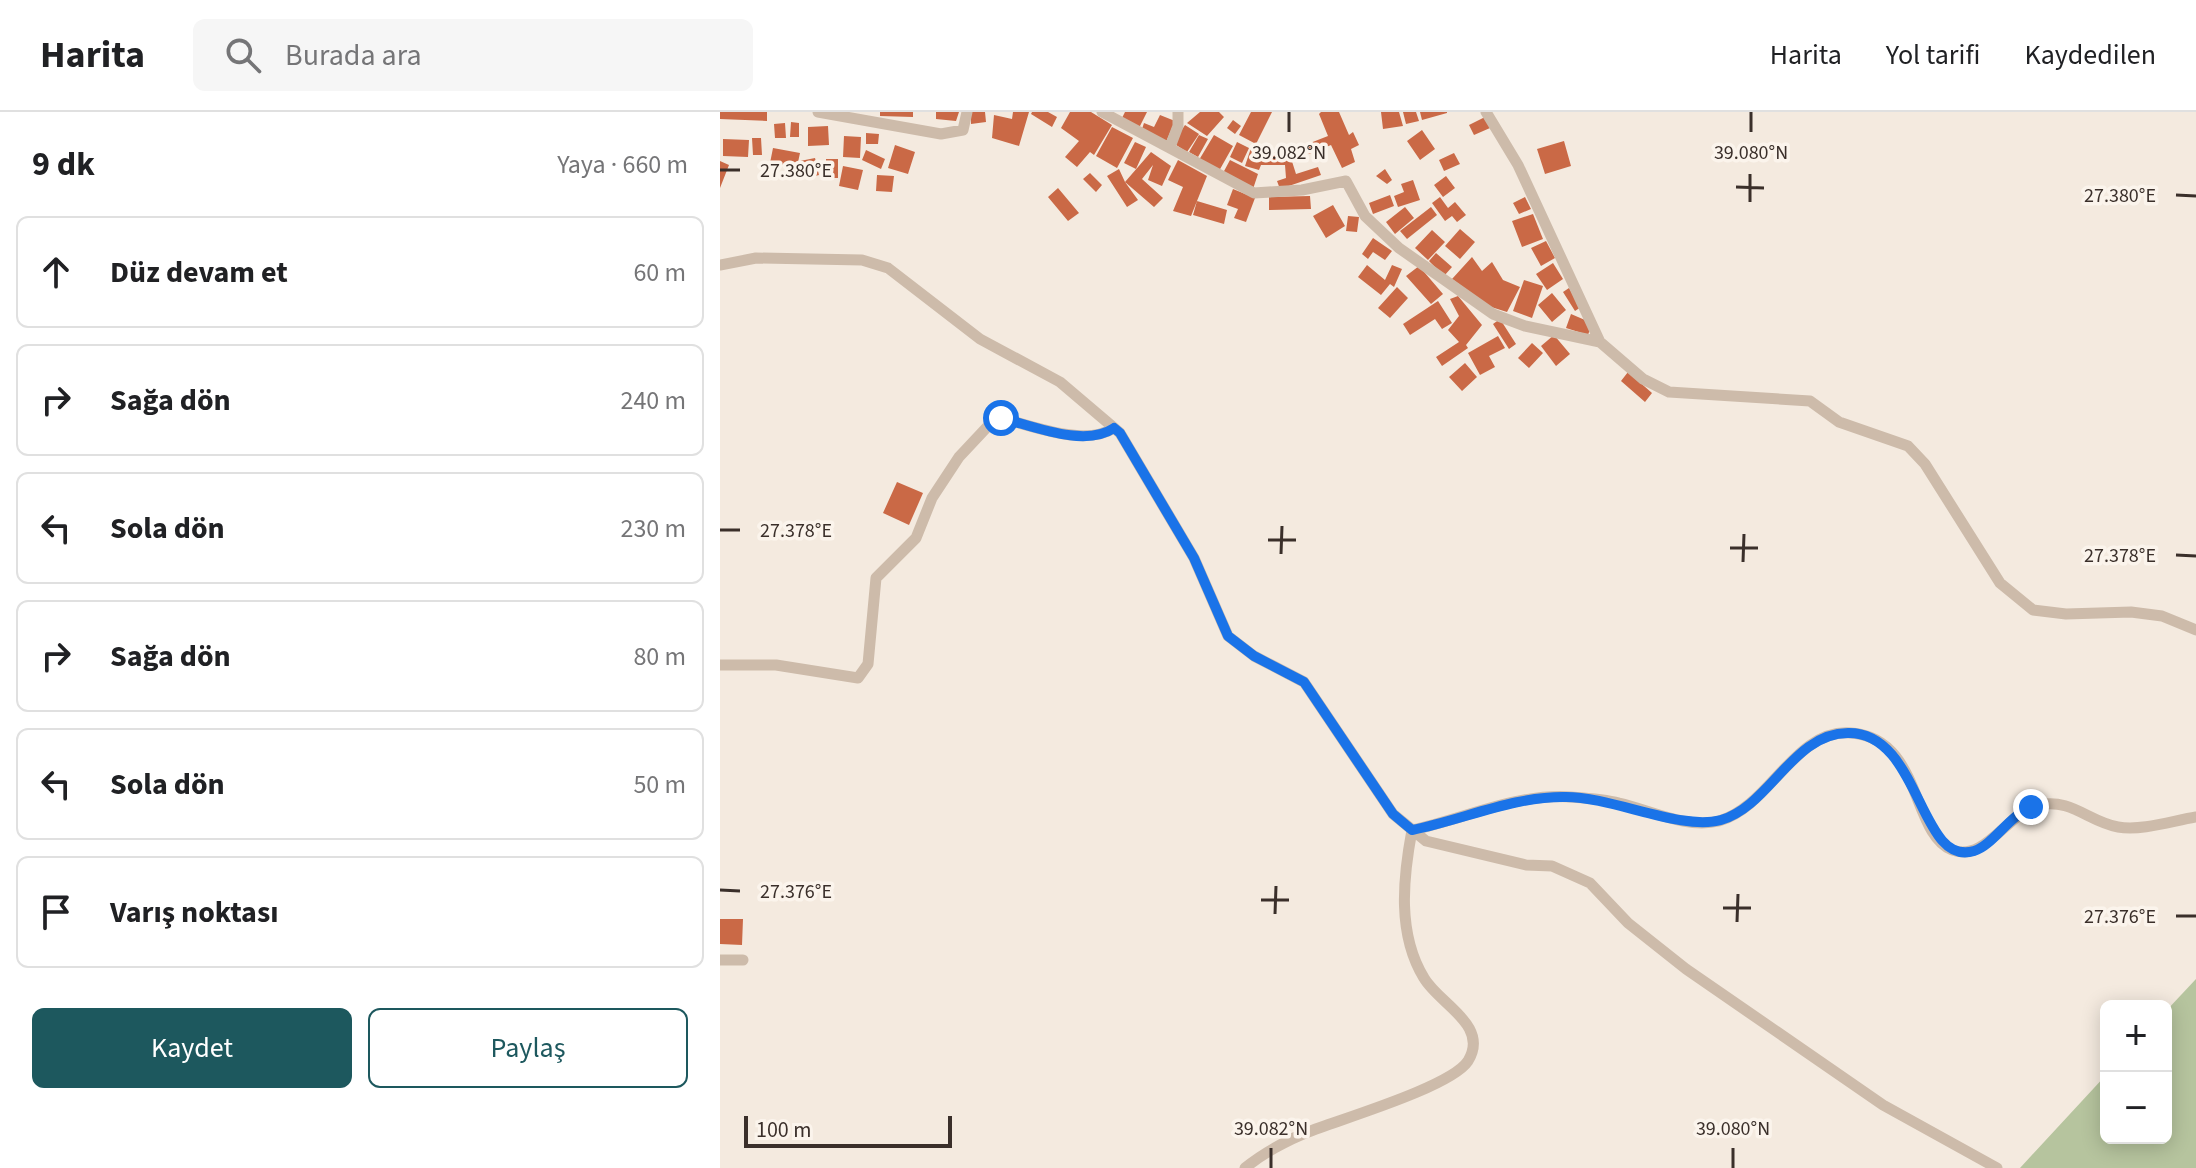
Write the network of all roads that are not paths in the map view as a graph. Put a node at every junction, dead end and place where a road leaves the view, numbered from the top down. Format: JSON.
{"nodes":[{"id":1,"x":818,"y":112,"type":"edge"},
{"id":2,"x":967,"y":112,"type":"edge"},
{"id":3,"x":1102,"y":112,"type":"edge"},
{"id":4,"x":1178,"y":112,"type":"edge"},
{"id":5,"x":1486,"y":112,"type":"edge"},
{"id":6,"x":1170,"y":147,"type":"junction"},
{"id":7,"x":720,"y":265,"type":"edge"},
{"id":8,"x":1600,"y":342,"type":"junction"},
{"id":9,"x":1114,"y":428,"type":"junction"},
{"id":10,"x":2196,"y":630,"type":"edge"},
{"id":11,"x":720,"y":665,"type":"edge"},
{"id":12,"x":2196,"y":817,"type":"edge"},
{"id":13,"x":1412,"y":830,"type":"junction"},
{"id":14,"x":720,"y":960,"type":"edge"},
{"id":15,"x":743,"y":960,"type":"dead end"},
{"id":16,"x":1245,"y":1168,"type":"edge"},
{"id":17,"x":1997,"y":1168,"type":"edge"}],
"edges":[{"from":1,"to":2,"type":"street"},
{"from":3,"to":6,"type":"street"},
{"from":4,"to":6,"type":"street"},
{"from":5,"to":8,"type":"street"},
{"from":6,"to":8,"type":"street"},
{"from":7,"to":9,"type":"street"},
{"from":8,"to":10,"type":"street"},
{"from":9,"to":11,"type":"street"},
{"from":9,"to":13,"type":"street"},
{"from":12,"to":13,"type":"street"},
{"from":13,"to":16,"type":"street"},
{"from":13,"to":17,"type":"street"},
{"from":14,"to":15,"type":"street"}]}
